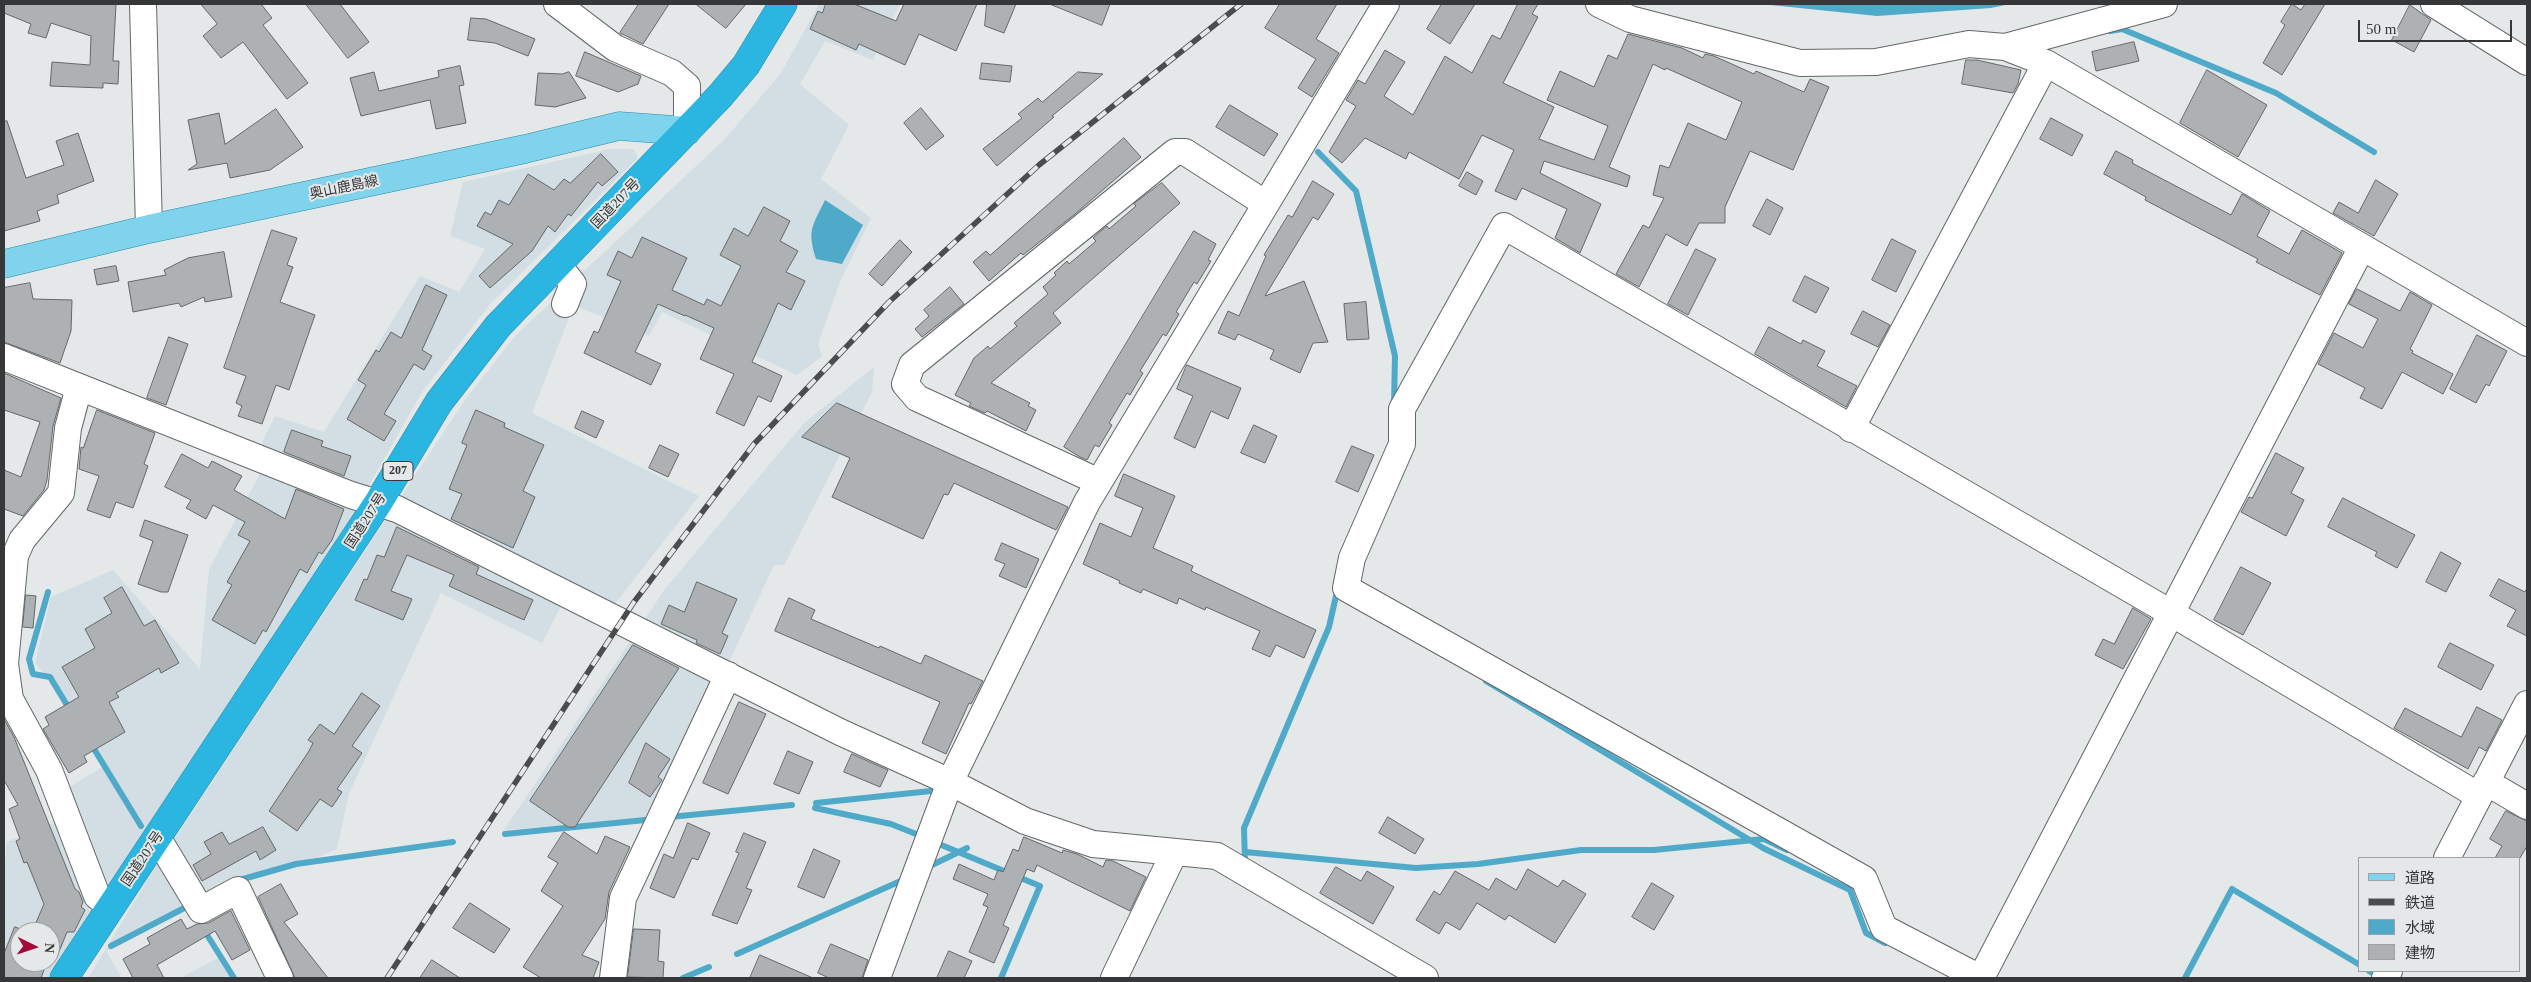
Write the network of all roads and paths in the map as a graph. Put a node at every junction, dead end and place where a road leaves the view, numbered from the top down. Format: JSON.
{"nodes":[{"id":1,"x":143,"y":4,"type":"edge"},
{"id":2,"x":557,"y":4,"type":"edge"},
{"id":3,"x":783,"y":4,"type":"edge"},
{"id":4,"x":1386,"y":4,"type":"edge"},
{"id":5,"x":1599,"y":4,"type":"edge"},
{"id":6,"x":2164,"y":4,"type":"edge"},
{"id":7,"x":2434,"y":4,"type":"edge"},
{"id":8,"x":2006,"y":47,"type":"junction"},
{"id":9,"x":2527,"y":62,"type":"edge"},
{"id":10,"x":2046,"y":63,"type":"junction"},
{"id":11,"x":687,"y":131,"type":"junction"},
{"id":12,"x":1266,"y":204,"type":"junction"},
{"id":13,"x":149,"y":229,"type":"junction"},
{"id":14,"x":2362,"y":247,"type":"junction"},
{"id":15,"x":4,"y":264,"type":"edge"},
{"id":16,"x":558,"y":265,"type":"junction"},
{"id":17,"x":565,"y":304,"type":"dead end"},
{"id":18,"x":2527,"y":344,"type":"edge"},
{"id":19,"x":4,"y":358,"type":"edge"},
{"id":20,"x":79,"y":387,"type":"junction"},
{"id":21,"x":1851,"y":429,"type":"junction"},
{"id":22,"x":1099,"y":482,"type":"junction"},
{"id":23,"x":378,"y":504,"type":"junction"},
{"id":24,"x":13,"y":536,"type":"edge"},
{"id":25,"x":2171,"y":613,"type":"junction"},
{"id":26,"x":728,"y":676,"type":"junction"},
{"id":27,"x":2527,"y":704,"type":"edge"},
{"id":28,"x":950,"y":782,"type":"junction"},
{"id":29,"x":2483,"y":789,"type":"junction"},
{"id":30,"x":2527,"y":806,"type":"edge"},
{"id":31,"x":157,"y":837,"type":"junction"},
{"id":32,"x":1174,"y":853,"type":"junction"},
{"id":33,"x":2448,"y":857,"type":"edge"},
{"id":34,"x":111,"y":907,"type":"junction"},
{"id":35,"x":64,"y":978,"type":"edge"},
{"id":36,"x":280,"y":978,"type":"edge"},
{"id":37,"x":613,"y":978,"type":"edge"},
{"id":38,"x":877,"y":978,"type":"edge"},
{"id":39,"x":1114,"y":978,"type":"edge"},
{"id":40,"x":1425,"y":978,"type":"edge"},
{"id":41,"x":1981,"y":978,"type":"edge"}],
"edges":[{"from":1,"to":13,"type":"street"},
{"from":2,"to":11,"type":"street"},
{"from":3,"to":11,"type":"highway","name":"国道207号","number":"207"},
{"from":4,"to":12,"type":"street"},
{"from":5,"to":8,"type":"street"},
{"from":6,"to":8,"type":"street"},
{"from":7,"to":9,"type":"street"},
{"from":8,"to":10,"type":"street"},
{"from":10,"to":14,"type":"street"},
{"from":10,"to":21,"type":"street"},
{"from":11,"to":13,"type":"main road","name":"奥山鹿島線"},
{"from":11,"to":16,"type":"highway","name":"国道207号","number":"207"},
{"from":12,"to":22,"type":"street"},
{"from":12,"to":22,"type":"street"},
{"from":13,"to":15,"type":"main road","name":"奥山鹿島線"},
{"from":14,"to":18,"type":"street"},
{"from":14,"to":25,"type":"street"},
{"from":16,"to":17,"type":"street"},
{"from":16,"to":23,"type":"highway","name":"国道207号","number":"207"},
{"from":19,"to":20,"type":"street"},
{"from":20,"to":23,"type":"street"},
{"from":20,"to":24,"type":"street"},
{"from":21,"to":25,"type":"street"},
{"from":21,"to":41,"type":"street"},
{"from":22,"to":28,"type":"street"},
{"from":23,"to":26,"type":"street"},
{"from":23,"to":31,"type":"highway","name":"国道207号","number":"207"},
{"from":24,"to":34,"type":"street"},
{"from":25,"to":29,"type":"street"},
{"from":25,"to":41,"type":"street"},
{"from":26,"to":28,"type":"street"},
{"from":26,"to":37,"type":"street"},
{"from":27,"to":29,"type":"street"},
{"from":28,"to":32,"type":"street"},
{"from":28,"to":38,"type":"street"},
{"from":29,"to":30,"type":"street"},
{"from":29,"to":33,"type":"street"},
{"from":31,"to":34,"type":"highway","name":"国道207号","number":"207"},
{"from":31,"to":36,"type":"street"},
{"from":32,"to":39,"type":"street"},
{"from":32,"to":40,"type":"street"},
{"from":34,"to":35,"type":"highway","name":"国道207号","number":"207"}]}
